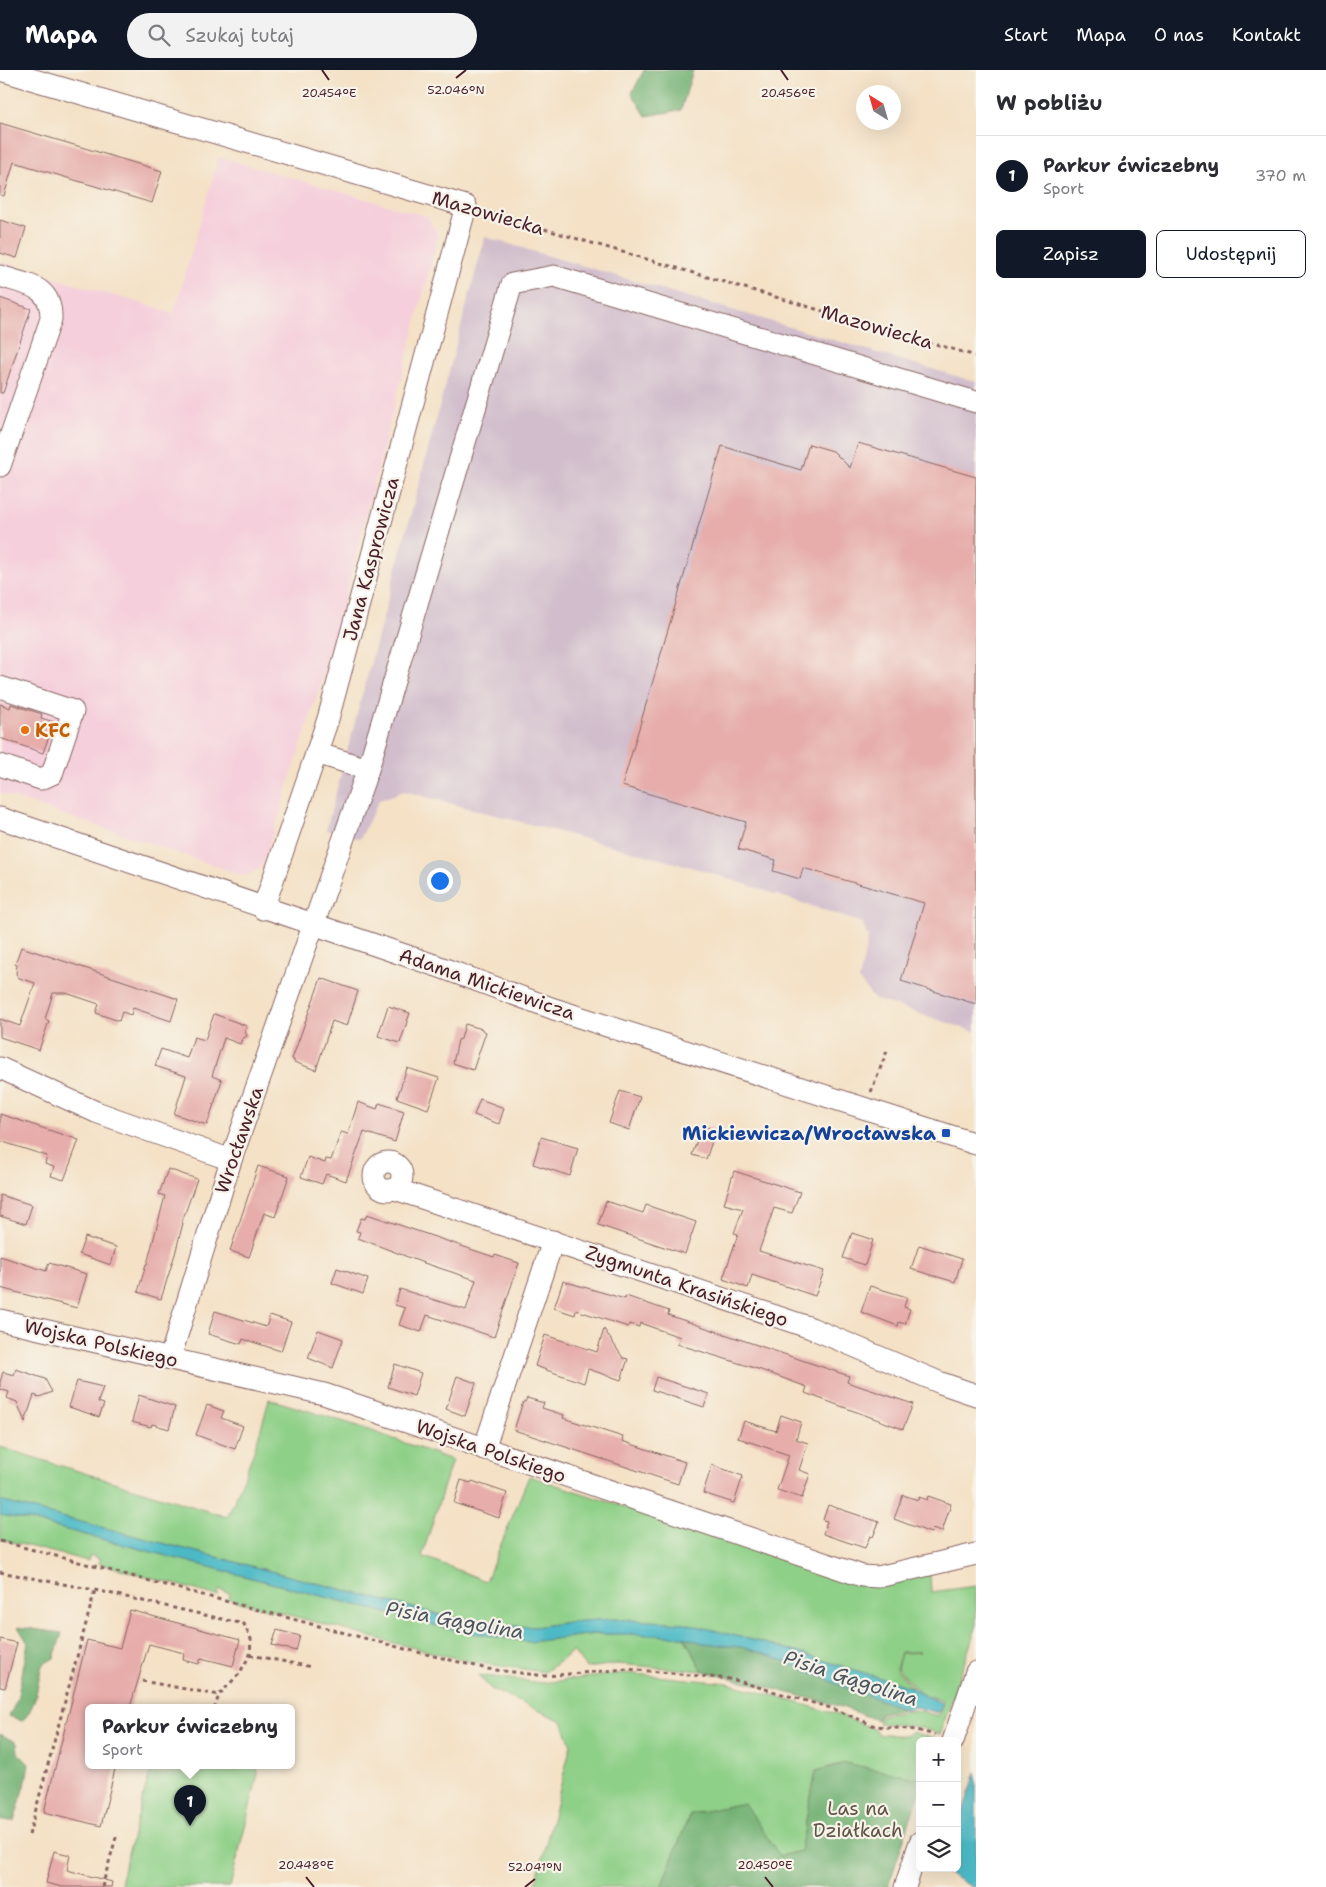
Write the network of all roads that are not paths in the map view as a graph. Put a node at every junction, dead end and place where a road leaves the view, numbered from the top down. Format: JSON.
{"nodes":[{"id":1,"x":0,"y":70,"type":"edge"},
{"id":2,"x":466,"y":206,"type":"joint"},
{"id":3,"x":0,"y":276,"type":"edge"},
{"id":4,"x":976,"y":402,"type":"edge"},
{"id":5,"x":0,"y":466,"type":"edge"},
{"id":6,"x":0,"y":687,"type":"edge"},
{"id":7,"x":316,"y":753,"type":"junction"},
{"id":8,"x":0,"y":765,"type":"edge"},
{"id":9,"x":368,"y":769,"type":"junction"},
{"id":10,"x":0,"y":818,"type":"edge"},
{"id":11,"x":263,"y":908,"type":"junction"},
{"id":12,"x":314,"y":925,"type":"junction"},
{"id":13,"x":0,"y":1068,"type":"edge"},
{"id":14,"x":976,"y":1144,"type":"edge"},
{"id":15,"x":231,"y":1160,"type":"junction"},
{"id":16,"x":395,"y":1189,"type":"dead end"},
{"id":17,"x":553,"y":1242,"type":"junction"},
{"id":18,"x":0,"y":1320,"type":"edge"},
{"id":19,"x":170,"y":1358,"type":"junction"},
{"id":20,"x":976,"y":1395,"type":"edge"},
{"id":21,"x":484,"y":1449,"type":"junction"},
{"id":22,"x":976,"y":1554,"type":"edge"},
{"id":23,"x":976,"y":1672,"type":"edge"},
{"id":24,"x":949,"y":1737,"type":"edge"},
{"id":25,"x":916,"y":1854,"type":"edge"},
{"id":26,"x":905,"y":1887,"type":"edge"}],
"edges":[{"from":1,"to":2,"type":"street","name":"Mazowiecka"},
{"from":2,"to":7,"type":"street","name":"Jana Kasprowicza"},
{"from":3,"to":5,"type":"street"},
{"from":4,"to":9,"type":"street","name":"Wrocławska"},
{"from":6,"to":8,"type":"street"},
{"from":7,"to":9,"type":"street"},
{"from":7,"to":11,"type":"street","name":"Jana Kasprowicza"},
{"from":9,"to":12,"type":"street","name":"Wrocławska"},
{"from":10,"to":11,"type":"street","name":"Adama Mickiewicza"},
{"from":11,"to":12,"type":"street","name":"Adama Mickiewicza"},
{"from":12,"to":14,"type":"street","name":"Adama Mickiewicza"},
{"from":12,"to":15,"type":"street","name":"Wrocławska"},
{"from":13,"to":15,"type":"street"},
{"from":15,"to":19,"type":"street","name":"Wrocławska"},
{"from":16,"to":17,"type":"street","name":"Zygmunta Krasińskiego"},
{"from":17,"to":20,"type":"street","name":"Zygmunta Krasińskiego"},
{"from":17,"to":21,"type":"street"},
{"from":18,"to":19,"type":"street","name":"Wojska Polskiego"},
{"from":19,"to":21,"type":"street","name":"Wojska Polskiego"},
{"from":21,"to":22,"type":"street","name":"Wojska Polskiego"},
{"from":23,"to":24,"type":"street"},
{"from":25,"to":26,"type":"street"}]}
